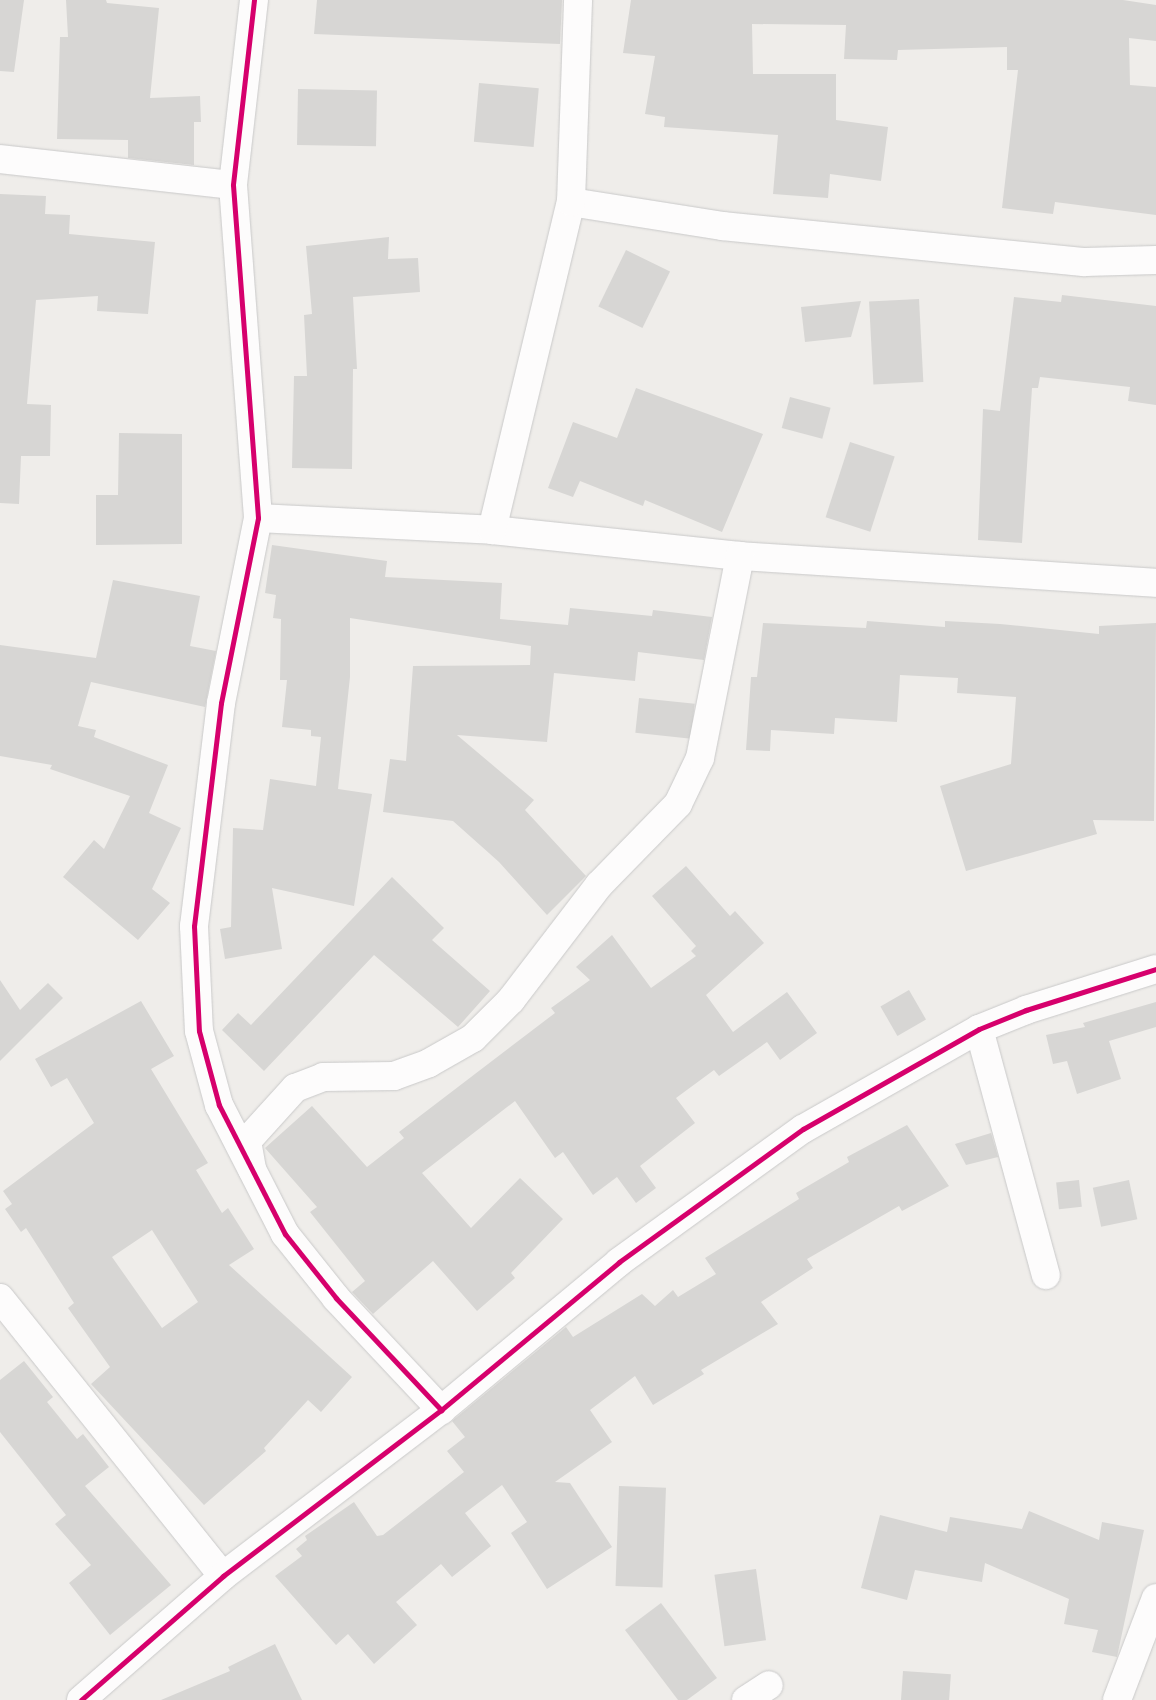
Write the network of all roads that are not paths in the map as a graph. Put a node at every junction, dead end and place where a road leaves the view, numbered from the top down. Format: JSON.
{"nodes":[{"id":1,"x":254,"y":0,"type":"edge"},
{"id":2,"x":578,"y":0,"type":"edge"},
{"id":3,"x":0,"y":160,"type":"edge"},
{"id":4,"x":234,"y":185,"type":"junction"},
{"id":5,"x":571,"y":202,"type":"junction"},
{"id":6,"x":1156,"y":260,"type":"edge"},
{"id":7,"x":258,"y":518,"type":"junction"},
{"id":8,"x":492,"y":530,"type":"junction"},
{"id":9,"x":740,"y":556,"type":"junction"},
{"id":10,"x":1156,"y":583,"type":"edge"},
{"id":11,"x":1156,"y":969,"type":"edge"},
{"id":12,"x":979,"y":1029,"type":"junction"},
{"id":13,"x":253,"y":1178,"type":"junction"},
{"id":14,"x":1046,"y":1275,"type":"dead end"},
{"id":15,"x":0,"y":1298,"type":"edge"},
{"id":16,"x":441,"y":1410,"type":"junction"},
{"id":17,"x":223,"y":1576,"type":"junction"},
{"id":18,"x":1156,"y":1598,"type":"edge"},
{"id":19,"x":769,"y":1685,"type":"dead end"},
{"id":20,"x":81,"y":1700,"type":"edge"},
{"id":21,"x":746,"y":1700,"type":"edge"},
{"id":22,"x":1117,"y":1700,"type":"edge"}],
"edges":[{"from":1,"to":4,"type":"street"},
{"from":2,"to":5,"type":"street"},
{"from":3,"to":4,"type":"street"},
{"from":4,"to":7,"type":"street"},
{"from":5,"to":6,"type":"street"},
{"from":5,"to":8,"type":"street"},
{"from":7,"to":8,"type":"street"},
{"from":7,"to":13,"type":"street"},
{"from":8,"to":9,"type":"street"},
{"from":9,"to":10,"type":"street"},
{"from":9,"to":13,"type":"street"},
{"from":11,"to":12,"type":"street"},
{"from":12,"to":14,"type":"street"},
{"from":12,"to":16,"type":"street"},
{"from":13,"to":16,"type":"street"},
{"from":15,"to":17,"type":"street"},
{"from":16,"to":17,"type":"street"},
{"from":17,"to":20,"type":"street"},
{"from":18,"to":22,"type":"street"},
{"from":19,"to":21,"type":"street"}]}
